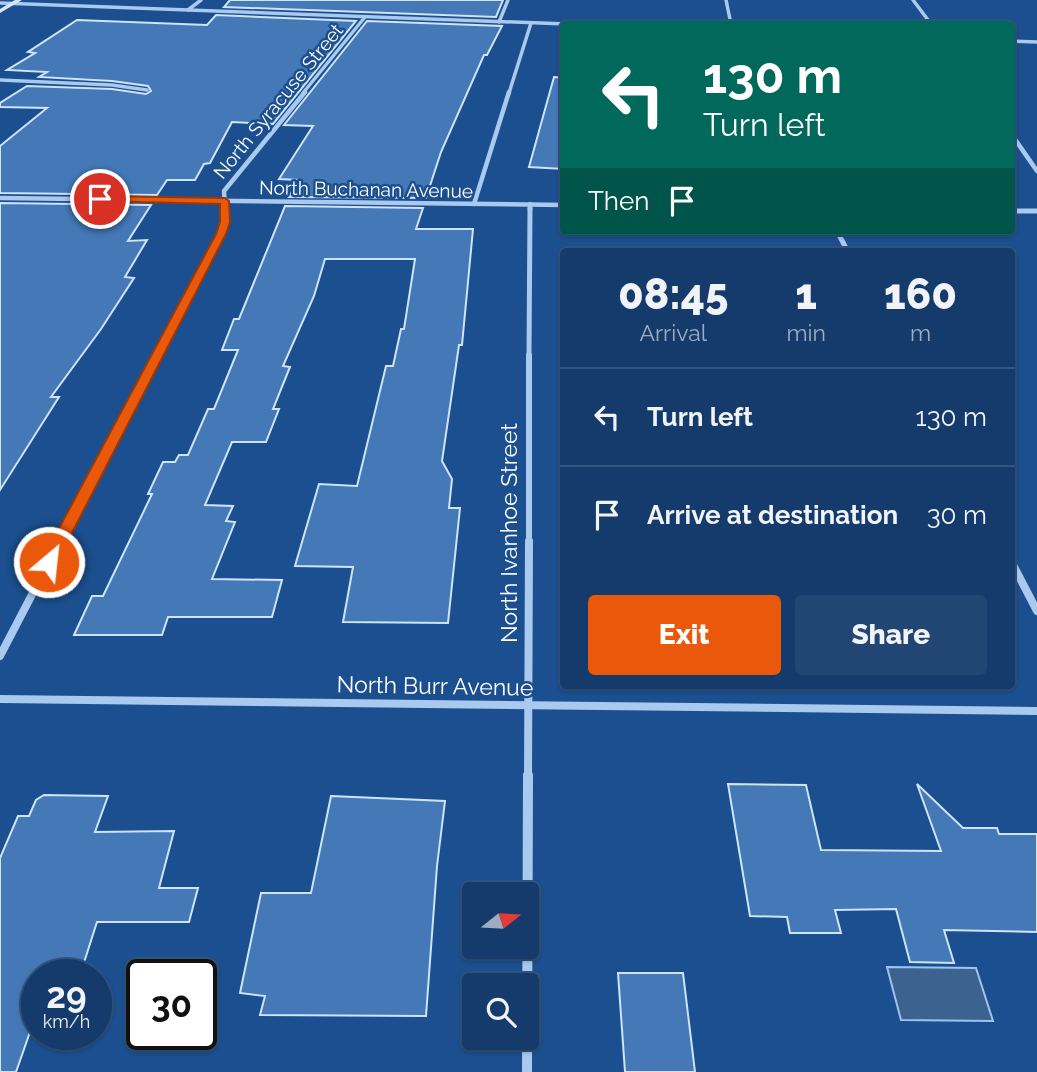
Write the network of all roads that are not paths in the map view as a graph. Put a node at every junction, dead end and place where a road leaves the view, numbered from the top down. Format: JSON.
{"nodes":[{"id":1,"x":201,"y":0,"type":"edge"},
{"id":2,"x":508,"y":0,"type":"edge"},
{"id":3,"x":726,"y":0,"type":"edge"},
{"id":4,"x":913,"y":0,"type":"edge"},
{"id":5,"x":16,"y":2,"type":"edge"},
{"id":6,"x":0,"y":3,"type":"edge"},
{"id":7,"x":0,"y":11,"type":"edge"},
{"id":8,"x":188,"y":11,"type":"junction"},
{"id":9,"x":365,"y":17,"type":"junction"},
{"id":10,"x":730,"y":21,"type":"edge"},
{"id":11,"x":929,"y":21,"type":"edge"},
{"id":12,"x":499,"y":22,"type":"junction"},
{"id":13,"x":531,"y":23,"type":"junction"},
{"id":14,"x":560,"y":24,"type":"edge"},
{"id":15,"x":1015,"y":41,"type":"edge"},
{"id":16,"x":1037,"y":42,"type":"edge"},
{"id":17,"x":0,"y":80,"type":"edge"},
{"id":18,"x":147,"y":90,"type":"dead end"},
{"id":19,"x":1015,"y":139,"type":"edge"},
{"id":20,"x":1037,"y":171,"type":"edge"},
{"id":21,"x":0,"y":198,"type":"edge"},
{"id":22,"x":225,"y":201,"type":"junction"},
{"id":23,"x":474,"y":204,"type":"junction"},
{"id":24,"x":530,"y":205,"type":"junction"},
{"id":25,"x":560,"y":205,"type":"edge"},
{"id":26,"x":1015,"y":211,"type":"edge"},
{"id":27,"x":1037,"y":211,"type":"edge"},
{"id":28,"x":1015,"y":569,"type":"edge"},
{"id":29,"x":1037,"y":611,"type":"edge"},
{"id":30,"x":0,"y":656,"type":"edge"},
{"id":31,"x":0,"y":699,"type":"edge"},
{"id":32,"x":528,"y":707,"type":"junction"},
{"id":33,"x":1037,"y":711,"type":"edge"},
{"id":34,"x":527,"y":1072,"type":"edge"}],
"edges":[{"from":1,"to":8,"type":"street"},
{"from":2,"to":12,"type":"street"},
{"from":3,"to":10,"type":"street"},
{"from":4,"to":11,"type":"street"},
{"from":5,"to":6,"type":"street"},
{"from":5,"to":7,"type":"main road"},
{"from":5,"to":8,"type":"street"},
{"from":8,"to":9,"type":"street"},
{"from":9,"to":12,"type":"street"},
{"from":9,"to":22,"type":"street","name":"North Syracuse Street"},
{"from":12,"to":13,"type":"street"},
{"from":13,"to":14,"type":"street"},
{"from":13,"to":23,"type":"street"},
{"from":15,"to":16,"type":"street"},
{"from":17,"to":18,"type":"street"},
{"from":19,"to":20,"type":"street"},
{"from":21,"to":22,"type":"street","name":"North Buchanan Avenue"},
{"from":22,"to":23,"type":"street","name":"North Buchanan Avenue"},
{"from":22,"to":30,"type":"street","name":"North Syracuse Street"},
{"from":23,"to":24,"type":"street","name":"North Buchanan Avenue"},
{"from":24,"to":25,"type":"street","name":"North Buchanan Avenue"},
{"from":24,"to":32,"type":"street","name":"North Ivanhoe Street"},
{"from":26,"to":27,"type":"street"},
{"from":28,"to":29,"type":"street"},
{"from":31,"to":32,"type":"street","name":"North Burr Avenue"},
{"from":32,"to":33,"type":"street","name":"North Burr Avenue"},
{"from":32,"to":34,"type":"street","name":"North Ivanhoe Street"}]}
